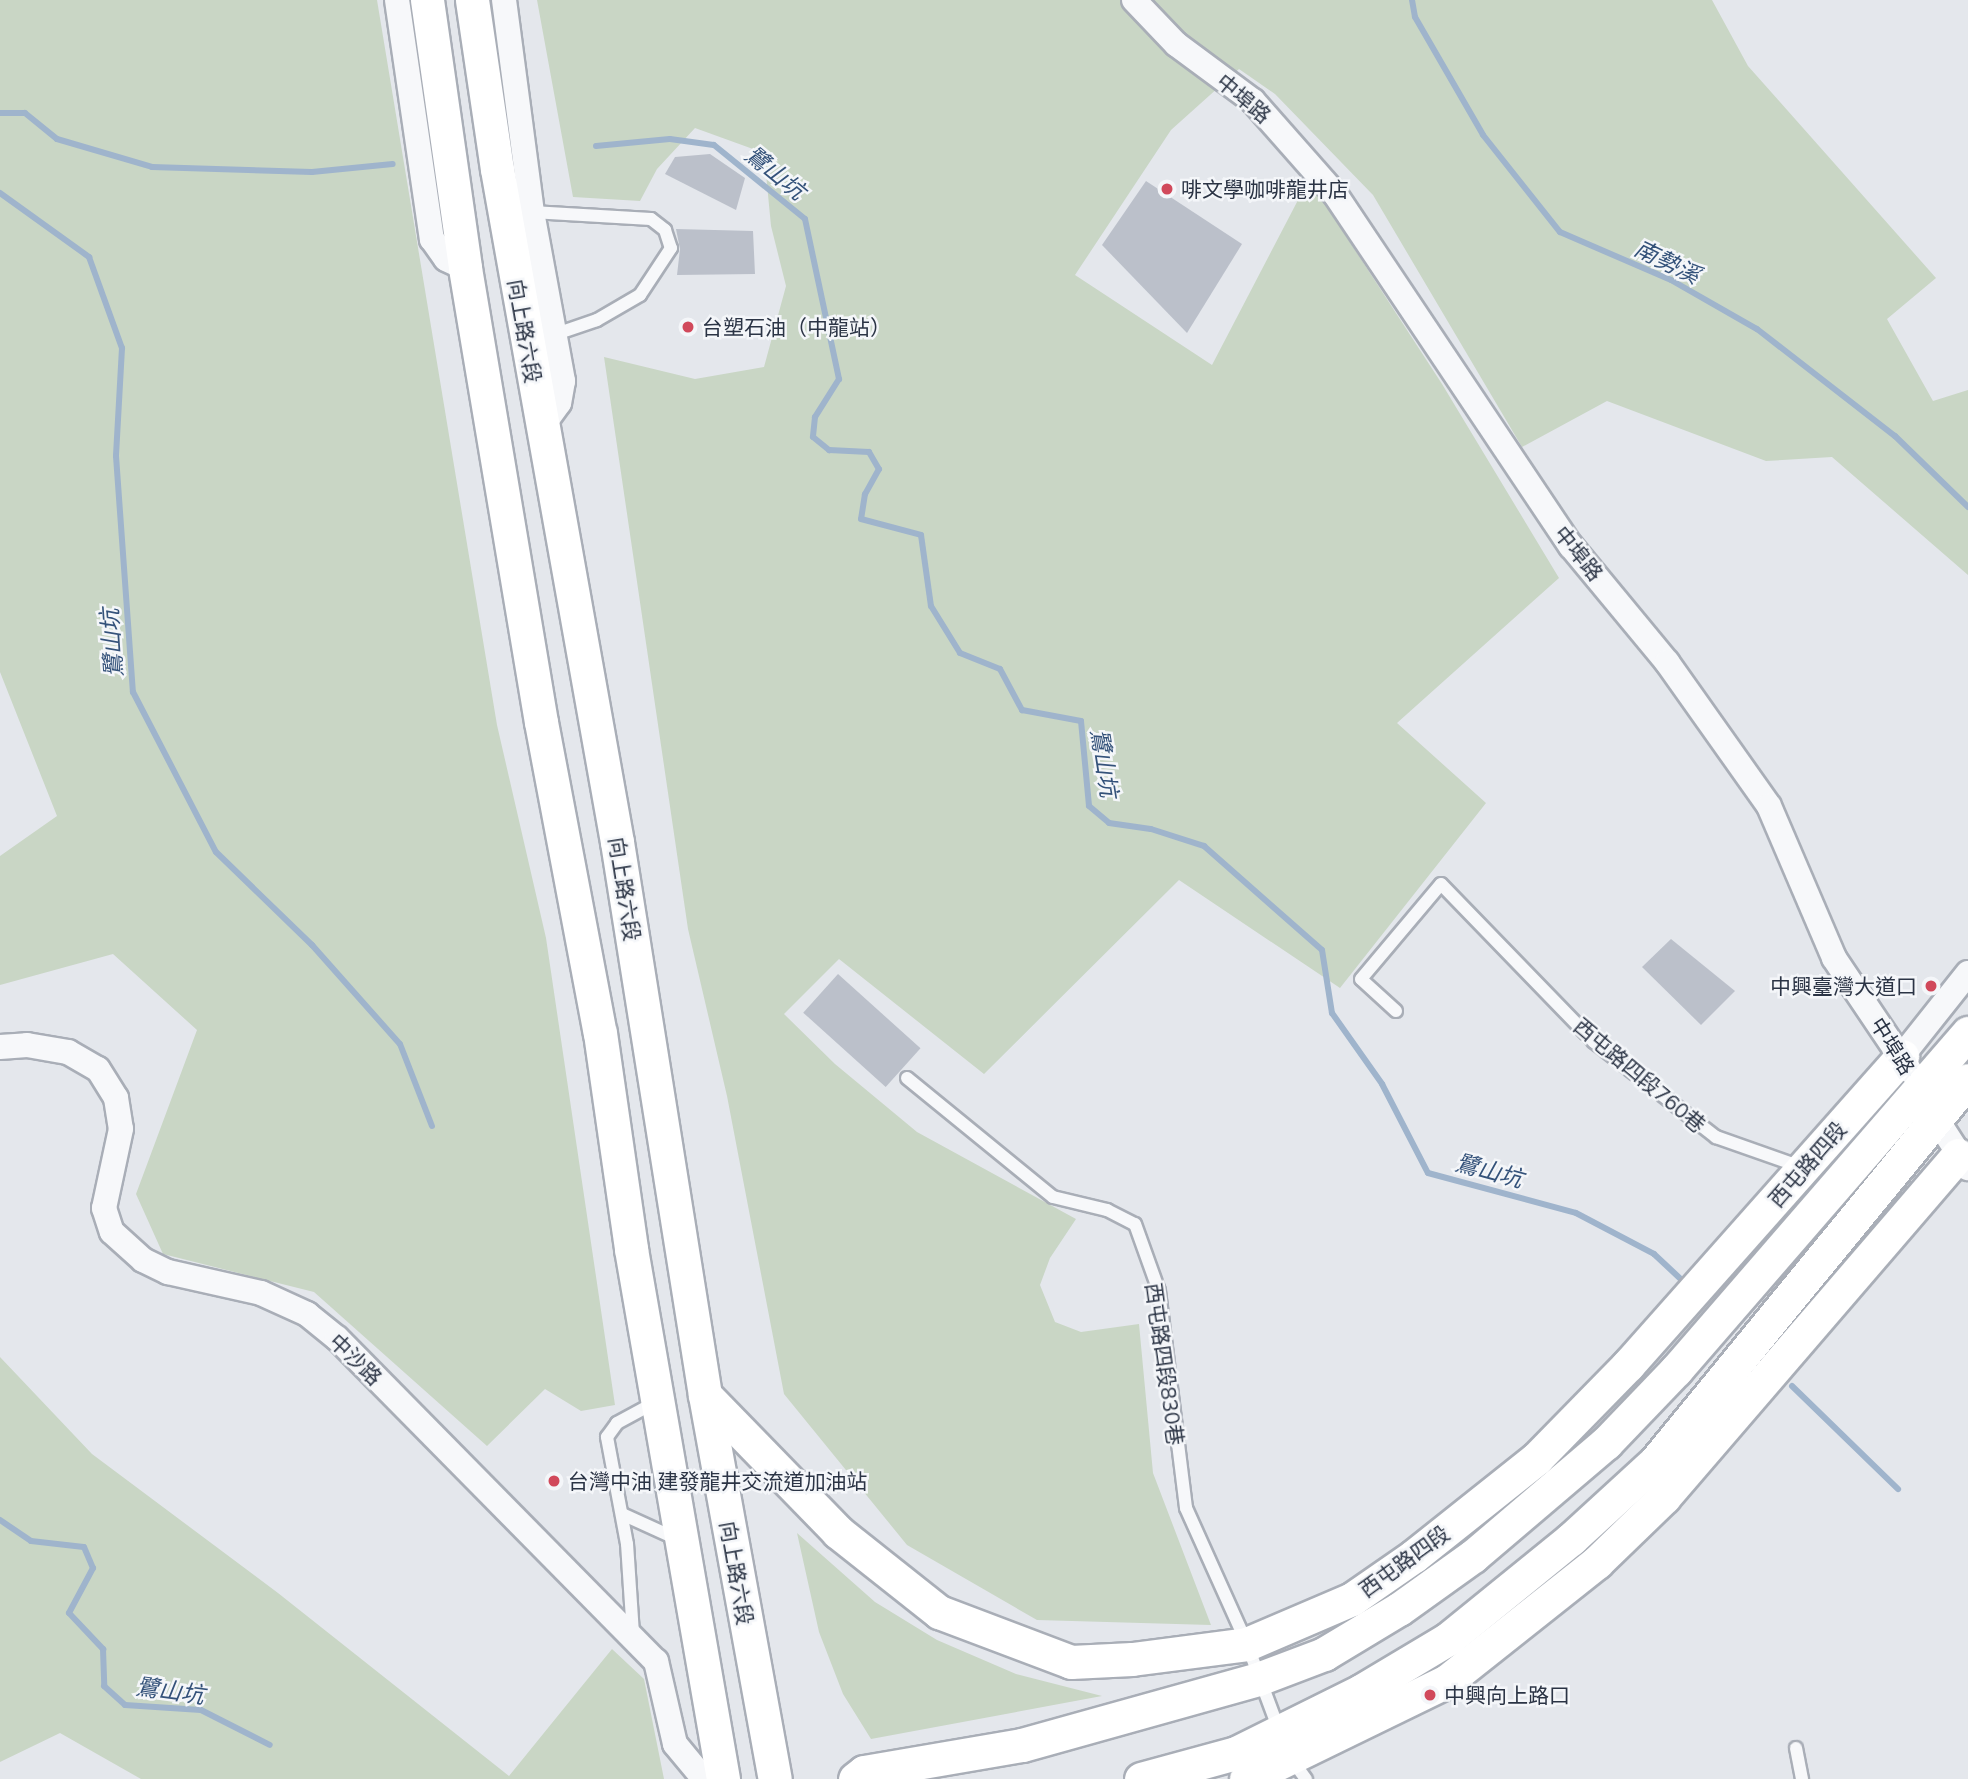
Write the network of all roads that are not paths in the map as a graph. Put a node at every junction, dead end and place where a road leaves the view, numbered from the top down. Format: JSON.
{"nodes":[{"id":1,"x":397,"y":0,"type":"edge"},
{"id":2,"x":427,"y":0,"type":"edge"},
{"id":3,"x":472,"y":0,"type":"edge"},
{"id":4,"x":504,"y":0,"type":"edge"},
{"id":5,"x":1135,"y":0,"type":"edge"},
{"id":6,"x":532,"y":212,"type":"junction"},
{"id":7,"x":465,"y":268,"type":"junction"},
{"id":8,"x":553,"y":335,"type":"junction"},
{"id":9,"x":542,"y":426,"type":"junction"},
{"id":10,"x":1968,"y":972,"type":"edge"},
{"id":11,"x":1396,"y":1011,"type":"dead end"},
{"id":12,"x":1968,"y":1033,"type":"edge"},
{"id":13,"x":0,"y":1047,"type":"edge"},
{"id":14,"x":1902,"y":1056,"type":"junction"},
{"id":15,"x":907,"y":1078,"type":"dead end"},
{"id":16,"x":1968,"y":1080,"type":"edge"},
{"id":17,"x":1919,"y":1088,"type":"junction"},
{"id":18,"x":1934,"y":1119,"type":"junction"},
{"id":19,"x":1965,"y":1155,"type":"edge"},
{"id":20,"x":1805,"y":1168,"type":"junction"},
{"id":21,"x":705,"y":1395,"type":"junction"},
{"id":22,"x":658,"y":1401,"type":"junction"},
{"id":23,"x":622,"y":1514,"type":"junction"},
{"id":24,"x":684,"y":1551,"type":"junction"},
{"id":25,"x":633,"y":1634,"type":"junction"},
{"id":26,"x":1247,"y":1644,"type":"junction"},
{"id":27,"x":1071,"y":1662,"type":"junction"},
{"id":28,"x":1258,"y":1679,"type":"junction"},
{"id":29,"x":1796,"y":1748,"type":"dead end"},
{"id":30,"x":1297,"y":1765,"type":"edge"},
{"id":31,"x":704,"y":1779,"type":"edge"},
{"id":32,"x":723,"y":1779,"type":"edge"},
{"id":33,"x":775,"y":1779,"type":"edge"},
{"id":34,"x":855,"y":1779,"type":"edge"},
{"id":35,"x":1141,"y":1779,"type":"edge"},
{"id":36,"x":1245,"y":1779,"type":"edge"},
{"id":37,"x":1802,"y":1779,"type":"edge"}],
"edges":[{"from":1,"to":7,"type":"street"},
{"from":2,"to":7,"type":"street"},
{"from":3,"to":9,"type":"street","name":"向上路六段"},
{"from":4,"to":6,"type":"street"},
{"from":5,"to":14,"type":"street","name":"中埠路"},
{"from":6,"to":8,"type":"street"},
{"from":6,"to":8,"type":"lane"},
{"from":7,"to":22,"type":"street"},
{"from":8,"to":9,"type":"street"},
{"from":9,"to":21,"type":"street","name":"向上路六段"},
{"from":10,"to":14,"type":"street","name":"西屯路四段"},
{"from":11,"to":20,"type":"lane","name":"西屯路四段760巷"},
{"from":12,"to":17,"type":"street","name":"西屯路四段"},
{"from":13,"to":25,"type":"street","name":"中沙路"},
{"from":14,"to":17,"type":"street","name":"中埠路"},
{"from":14,"to":20,"type":"street","name":"西屯路四段"},
{"from":15,"to":26,"type":"lane","name":"西屯路四段830巷"},
{"from":16,"to":18,"type":"street"},
{"from":17,"to":18,"type":"street","name":"中埠路"},
{"from":17,"to":28,"type":"street","name":"西屯路四段"},
{"from":18,"to":19,"type":"street","name":"中埠路"},
{"from":18,"to":30,"type":"street"},
{"from":19,"to":30,"type":"street"},
{"from":20,"to":26,"type":"street","name":"西屯路四段"},
{"from":21,"to":27,"type":"street","name":"西屯路四段"},
{"from":21,"to":33,"type":"street","name":"向上路六段"},
{"from":22,"to":23,"type":"lane"},
{"from":22,"to":24,"type":"street"},
{"from":23,"to":24,"type":"lane"},
{"from":23,"to":25,"type":"lane"},
{"from":24,"to":32,"type":"street"},
{"from":25,"to":31,"type":"street","name":"中沙路"},
{"from":26,"to":27,"type":"street","name":"西屯路四段"},
{"from":26,"to":28,"type":"lane"},
{"from":27,"to":28,"type":"street"},
{"from":28,"to":30,"type":"lane"},
{"from":28,"to":34,"type":"street","name":"西屯路四段"},
{"from":29,"to":37,"type":"lane"},
{"from":30,"to":35,"type":"street"},
{"from":30,"to":36,"type":"street"}]}
